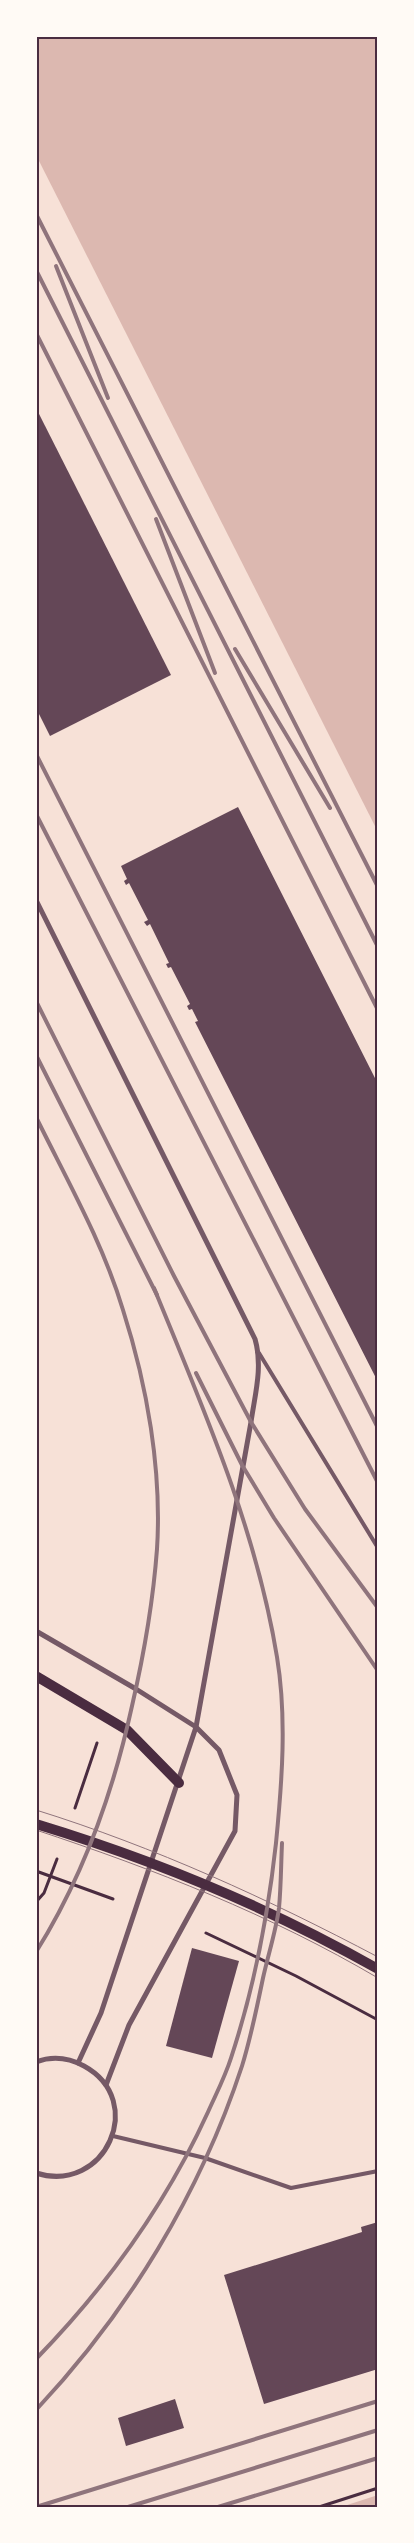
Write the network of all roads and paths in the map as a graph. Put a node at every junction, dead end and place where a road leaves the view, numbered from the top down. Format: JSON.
{"nodes":[{"id":1,"x":36,"y":900,"type":"edge"},
{"id":2,"x":259,"y":1353,"type":"junction"},
{"id":3,"x":378,"y":1548,"type":"edge"},
{"id":4,"x":36,"y":1631,"type":"edge"},
{"id":5,"x":36,"y":1676,"type":"edge"},
{"id":6,"x":196,"y":1727,"type":"junction"},
{"id":7,"x":179,"y":1783,"type":"junction"},
{"id":8,"x":36,"y":1824,"type":"edge"},
{"id":9,"x":378,"y":1968,"type":"edge"},
{"id":10,"x":296,"y":1976,"type":"dead end"},
{"id":11,"x":378,"y":2020,"type":"edge"},
{"id":12,"x":36,"y":2062,"type":"edge"},
{"id":13,"x":78,"y":2063,"type":"junction"},
{"id":14,"x":106,"y":2085,"type":"junction"},
{"id":15,"x":113,"y":2136,"type":"junction"},
{"id":16,"x":378,"y":2171,"type":"edge"},
{"id":17,"x":36,"y":2173,"type":"edge"},
{"id":18,"x":378,"y":2488,"type":"edge"},
{"id":19,"x":319,"y":2507,"type":"edge"}],
"edges":[{"from":1,"to":2,"type":"street"},
{"from":2,"to":3,"type":"lane"},
{"from":2,"to":6,"type":"street"},
{"from":4,"to":6,"type":"street"},
{"from":5,"to":7,"type":"main road"},
{"from":6,"to":7,"type":"street"},
{"from":6,"to":14,"type":"street"},
{"from":7,"to":13,"type":"street"},
{"from":8,"to":9,"type":"main road"},
{"from":10,"to":11,"type":"path"},
{"from":12,"to":13,"type":"street"},
{"from":13,"to":14,"type":"street"},
{"from":14,"to":15,"type":"street"},
{"from":15,"to":16,"type":"lane"},
{"from":15,"to":17,"type":"street"},
{"from":18,"to":19,"type":"path"}]}
